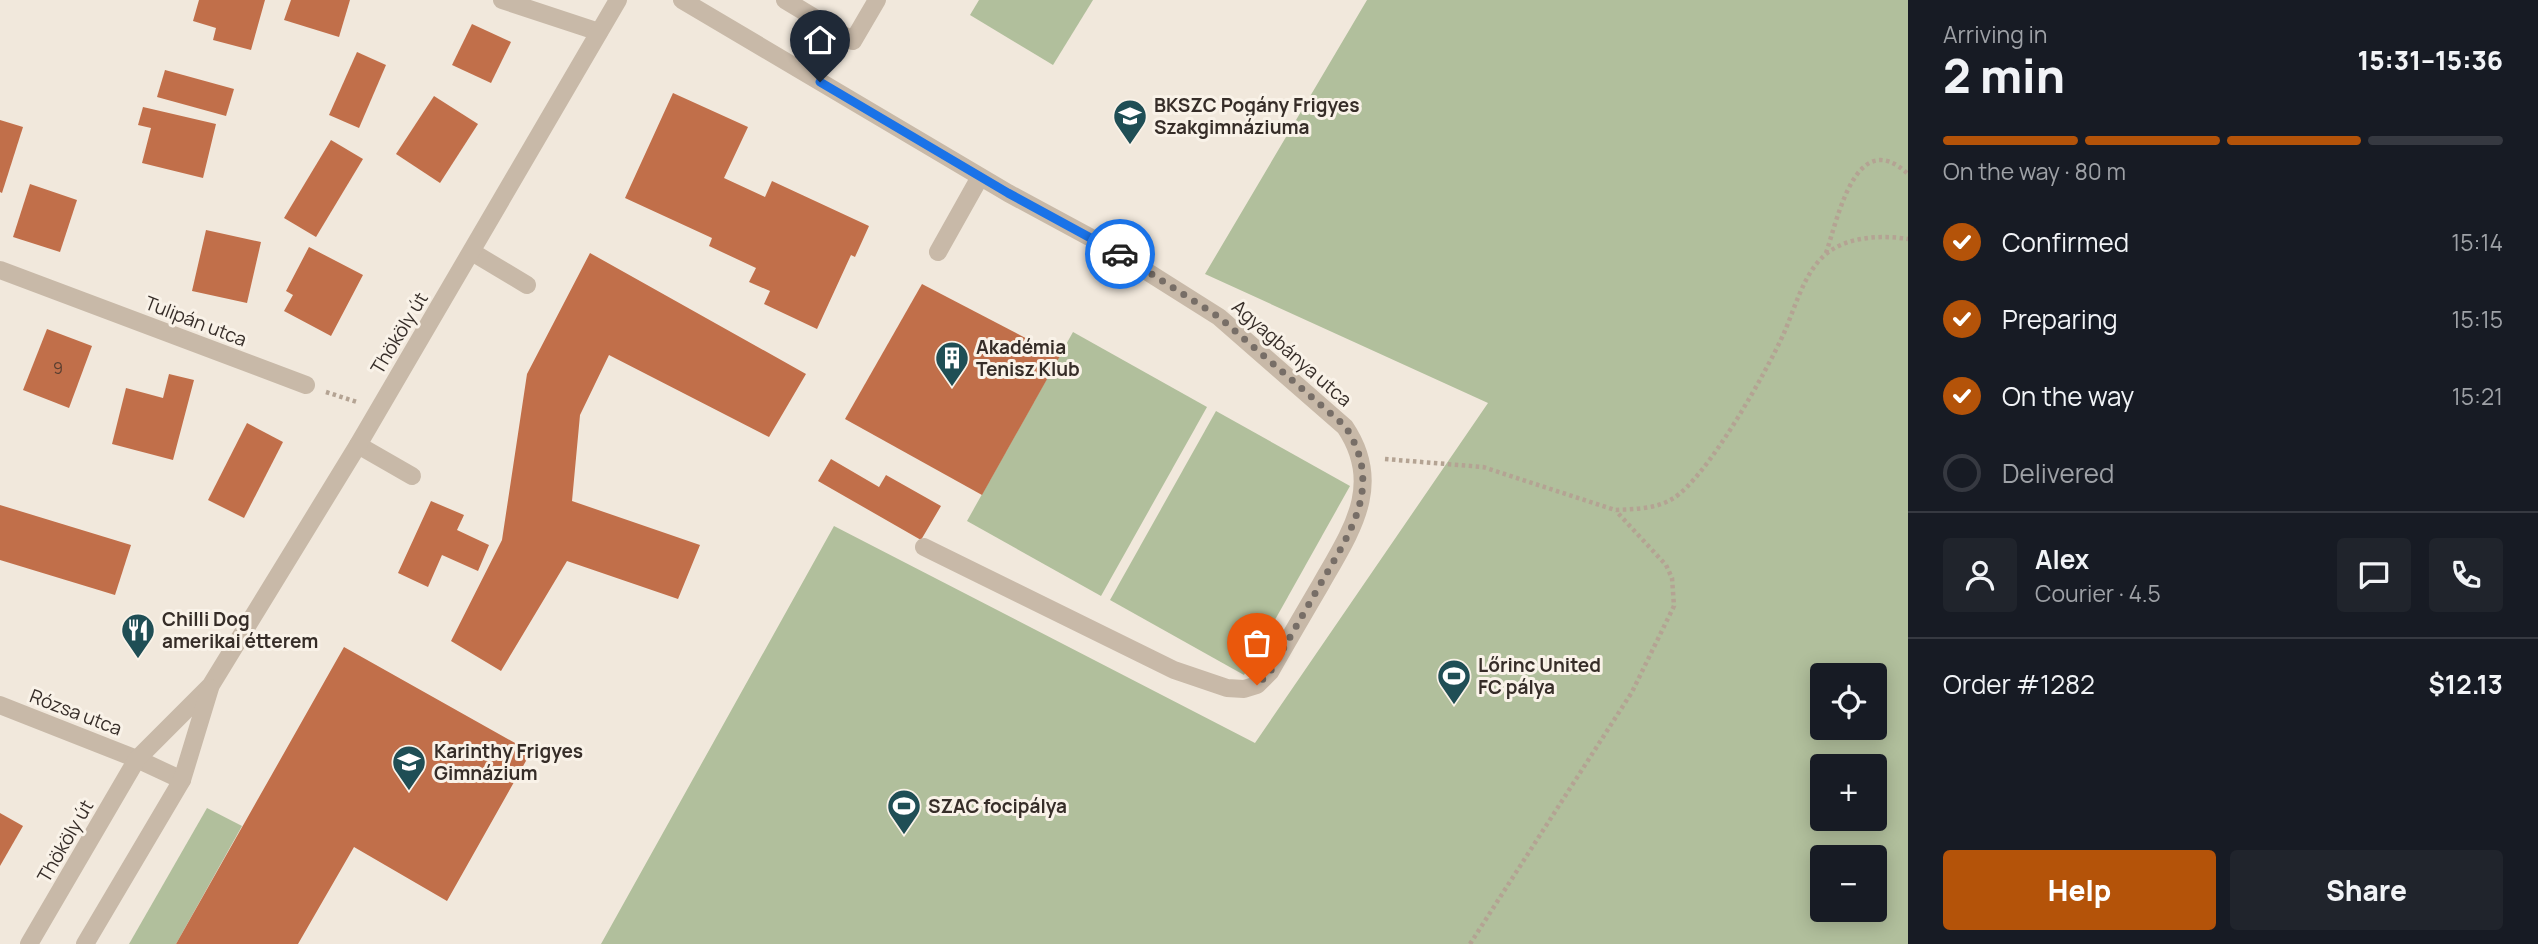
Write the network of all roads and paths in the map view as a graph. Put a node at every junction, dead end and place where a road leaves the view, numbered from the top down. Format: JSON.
{"nodes":[{"id":1,"x":502,"y":0,"type":"edge"},
{"id":2,"x":618,"y":0,"type":"edge"},
{"id":3,"x":682,"y":0,"type":"edge"},
{"id":4,"x":785,"y":0,"type":"edge"},
{"id":5,"x":877,"y":0,"type":"edge"},
{"id":6,"x":599,"y":32,"type":"junction"},
{"id":7,"x":1908,"y":174,"type":"edge"},
{"id":8,"x":980,"y":177,"type":"junction"},
{"id":9,"x":1908,"y":239,"type":"edge"},
{"id":10,"x":472,"y":252,"type":"junction"},
{"id":11,"x":938,"y":252,"type":"dead end"},
{"id":12,"x":1826,"y":254,"type":"junction"},
{"id":13,"x":0,"y":270,"type":"edge"},
{"id":14,"x":527,"y":285,"type":"dead end"},
{"id":15,"x":306,"y":385,"type":"joint"},
{"id":16,"x":378,"y":409,"type":"junction"},
{"id":17,"x":358,"y":445,"type":"junction"},
{"id":18,"x":1359,"y":457,"type":"junction"},
{"id":19,"x":412,"y":476,"type":"dead end"},
{"id":20,"x":1615,"y":510,"type":"junction"},
{"id":21,"x":924,"y":547,"type":"dead end"},
{"id":22,"x":212,"y":685,"type":"junction"},
{"id":23,"x":0,"y":705,"type":"edge"},
{"id":24,"x":137,"y":759,"type":"junction"},
{"id":25,"x":182,"y":780,"type":"junction"},
{"id":26,"x":29,"y":944,"type":"edge"},
{"id":27,"x":85,"y":944,"type":"edge"},
{"id":28,"x":1471,"y":944,"type":"edge"}],
"edges":[{"from":1,"to":6,"type":"street"},
{"from":2,"to":6,"type":"street","name":"Thököly út"},
{"from":3,"to":8,"type":"street","name":"Agyagbánya utca"},
{"from":4,"to":5,"type":"street"},
{"from":6,"to":10,"type":"street","name":"Thököly út"},
{"from":7,"to":12,"type":"path"},
{"from":8,"to":11,"type":"street"},
{"from":8,"to":18,"type":"street","name":"Agyagbánya utca"},
{"from":9,"to":12,"type":"path"},
{"from":10,"to":14,"type":"street"},
{"from":10,"to":16,"type":"street","name":"Thököly út"},
{"from":12,"to":20,"type":"path"},
{"from":13,"to":15,"type":"street","name":"Tulipán utca"},
{"from":15,"to":16,"type":"path"},
{"from":16,"to":17,"type":"street","name":"Thököly út"},
{"from":17,"to":19,"type":"street"},
{"from":17,"to":22,"type":"street","name":"Thököly út"},
{"from":18,"to":20,"type":"path"},
{"from":18,"to":21,"type":"street","name":"Agyagbánya utca"},
{"from":20,"to":28,"type":"path"},
{"from":22,"to":24,"type":"street","name":"Thököly út"},
{"from":22,"to":25,"type":"street","name":"Thököly út"},
{"from":23,"to":24,"type":"street","name":"Rózsa utca"},
{"from":24,"to":25,"type":"street"},
{"from":24,"to":26,"type":"street","name":"Thököly út"},
{"from":25,"to":27,"type":"street","name":"Thököly út"}]}
